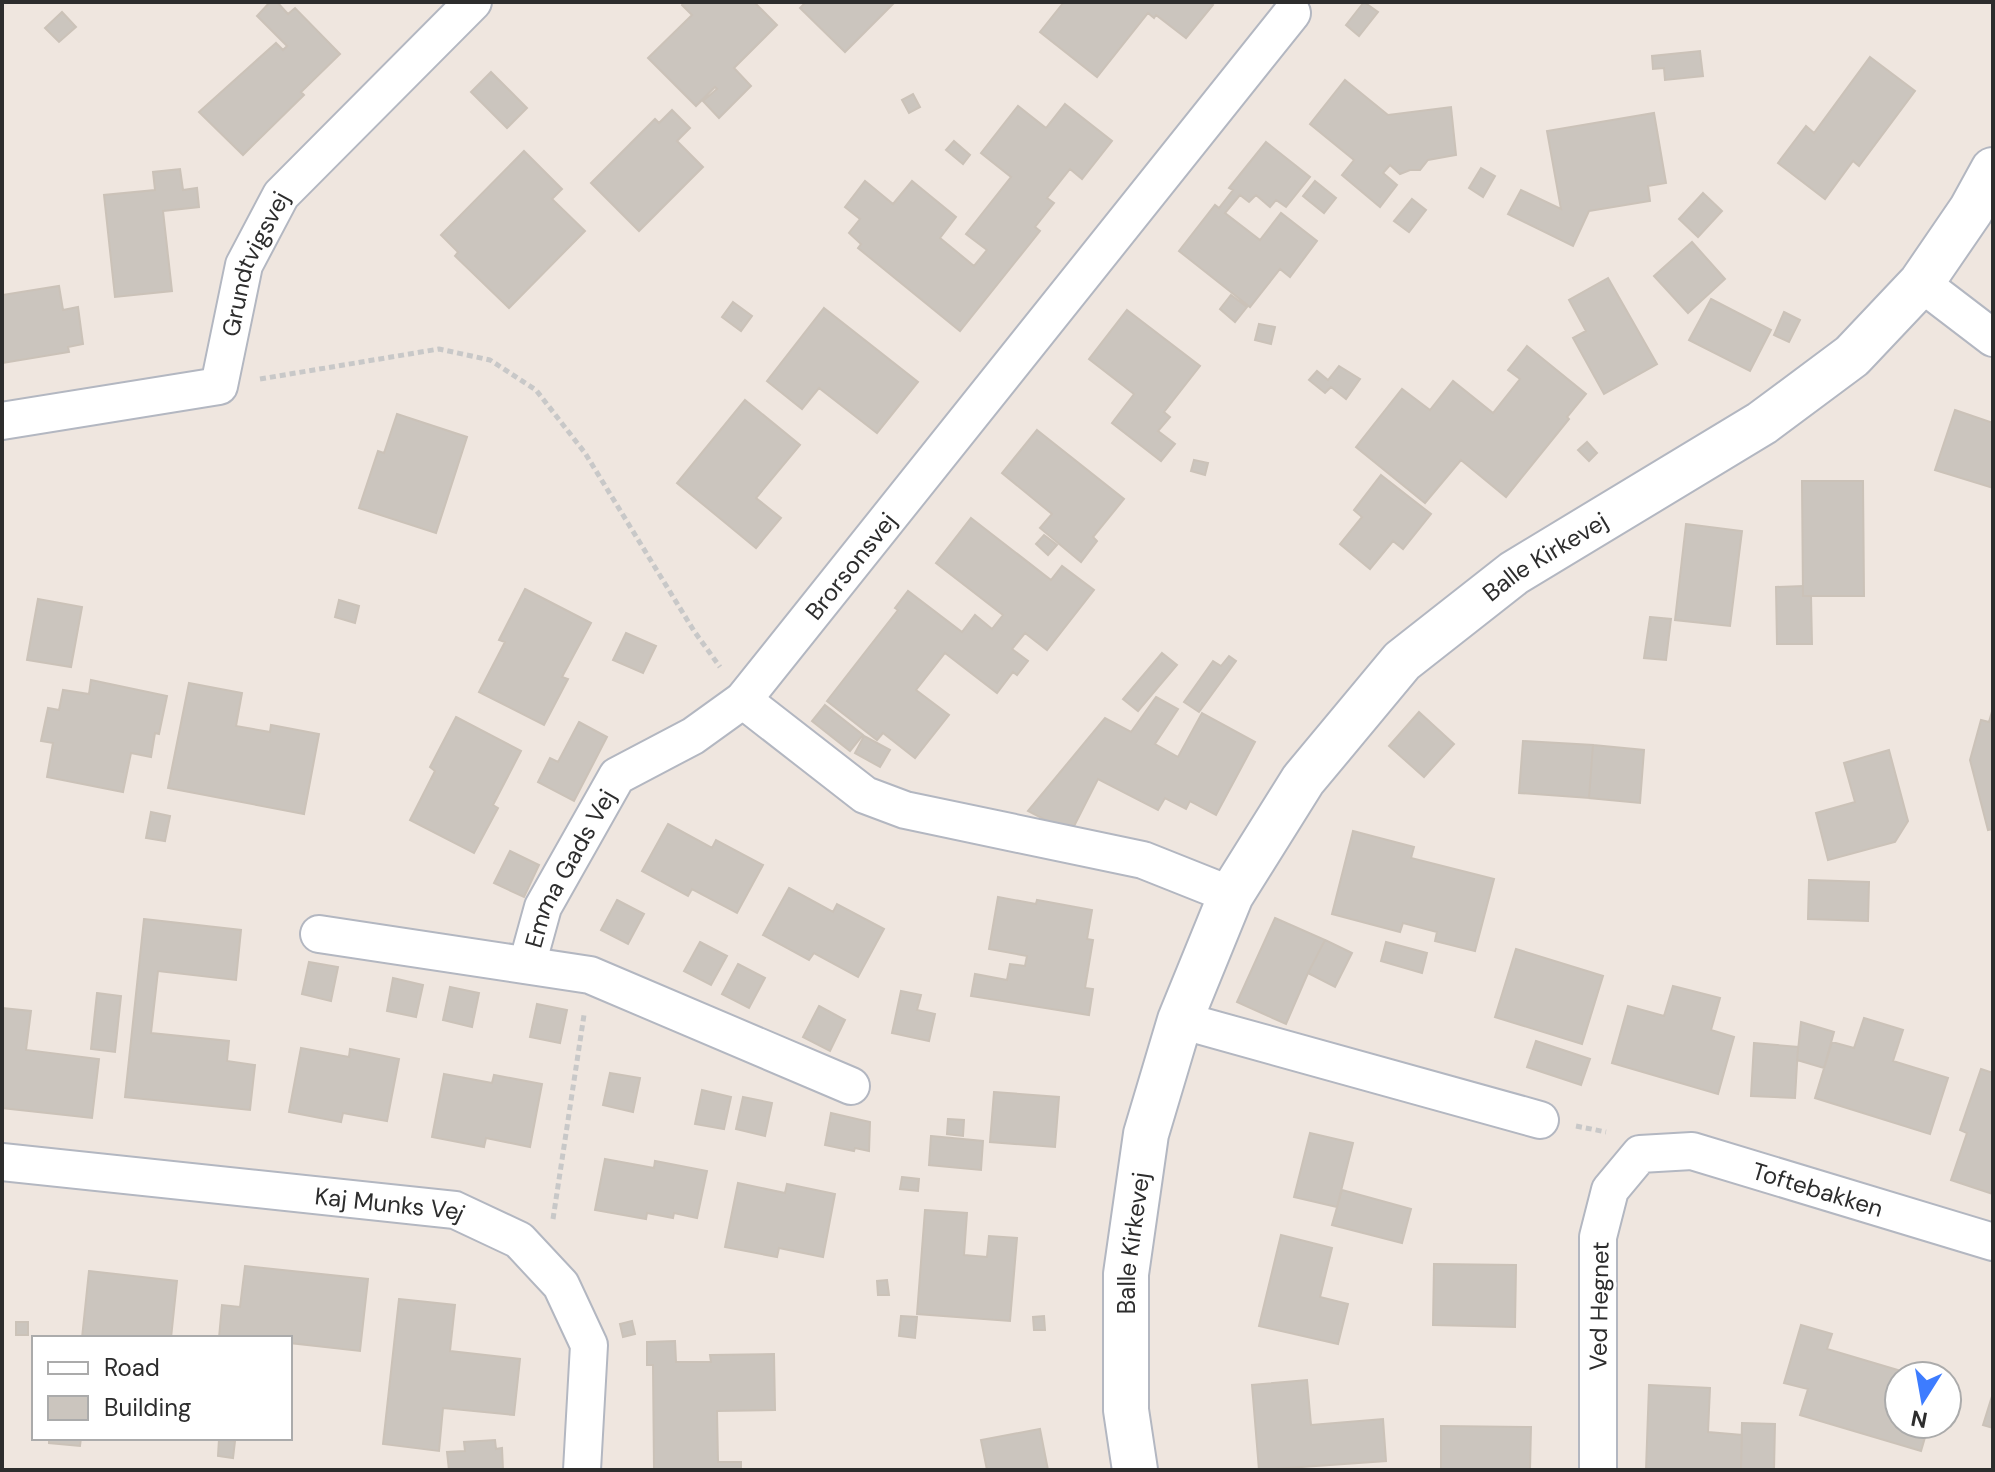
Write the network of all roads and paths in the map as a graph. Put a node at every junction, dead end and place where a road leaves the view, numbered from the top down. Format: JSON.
{"nodes":[{"id":1,"x":473,"y":2,"type":"edge"},
{"id":2,"x":1292,"y":13,"type":"dead end"},
{"id":3,"x":1993,"y":170,"type":"edge"},
{"id":4,"x":1921,"y":283,"type":"junction"},
{"id":5,"x":1993,"y":338,"type":"edge"},
{"id":6,"x":219,"y":386,"type":"junction"},
{"id":7,"x":2,"y":421,"type":"edge"},
{"id":8,"x":743,"y":700,"type":"junction"},
{"id":9,"x":1231,"y":895,"type":"junction"},
{"id":10,"x":319,"y":934,"type":"dead end"},
{"id":11,"x":527,"y":965,"type":"junction"},
{"id":12,"x":590,"y":975,"type":"junction"},
{"id":13,"x":1180,"y":1020,"type":"junction"},
{"id":14,"x":851,"y":1086,"type":"dead end"},
{"id":15,"x":1540,"y":1120,"type":"joint"},
{"id":16,"x":1640,"y":1154,"type":"junction"},
{"id":17,"x":2,"y":1162,"type":"edge"},
{"id":18,"x":519,"y":1240,"type":"junction"},
{"id":19,"x":1993,"y":1242,"type":"edge"},
{"id":20,"x":582,"y":1470,"type":"edge"},
{"id":21,"x":1135,"y":1470,"type":"edge"},
{"id":22,"x":1598,"y":1470,"type":"edge"}],
"edges":[{"from":1,"to":6,"type":"street","name":"Grundtvigsvej"},
{"from":2,"to":8,"type":"street","name":"Brorsonsvej"},
{"from":3,"to":4,"type":"street","name":"Balle Kirkevej"},
{"from":4,"to":5,"type":"street"},
{"from":4,"to":9,"type":"street","name":"Balle Kirkevej"},
{"from":6,"to":7,"type":"street"},
{"from":6,"to":8,"type":"path"},
{"from":8,"to":9,"type":"street"},
{"from":8,"to":11,"type":"street","name":"Emma Gads Vej"},
{"from":9,"to":13,"type":"street","name":"Balle Kirkevej"},
{"from":10,"to":11,"type":"street","name":"Emma Gads Vej"},
{"from":11,"to":12,"type":"street","name":"Emma Gads Vej"},
{"from":12,"to":14,"type":"street","name":"Emma Gads Vej"},
{"from":12,"to":18,"type":"path"},
{"from":13,"to":15,"type":"street"},
{"from":13,"to":21,"type":"street","name":"Balle Kirkevej"},
{"from":15,"to":16,"type":"path"},
{"from":16,"to":19,"type":"street","name":"Toftebakken"},
{"from":16,"to":22,"type":"street","name":"Ved Hegnet"},
{"from":17,"to":18,"type":"street","name":"Kaj Munks Vej"},
{"from":18,"to":20,"type":"street","name":"Kaj Munks Vej"}]}
